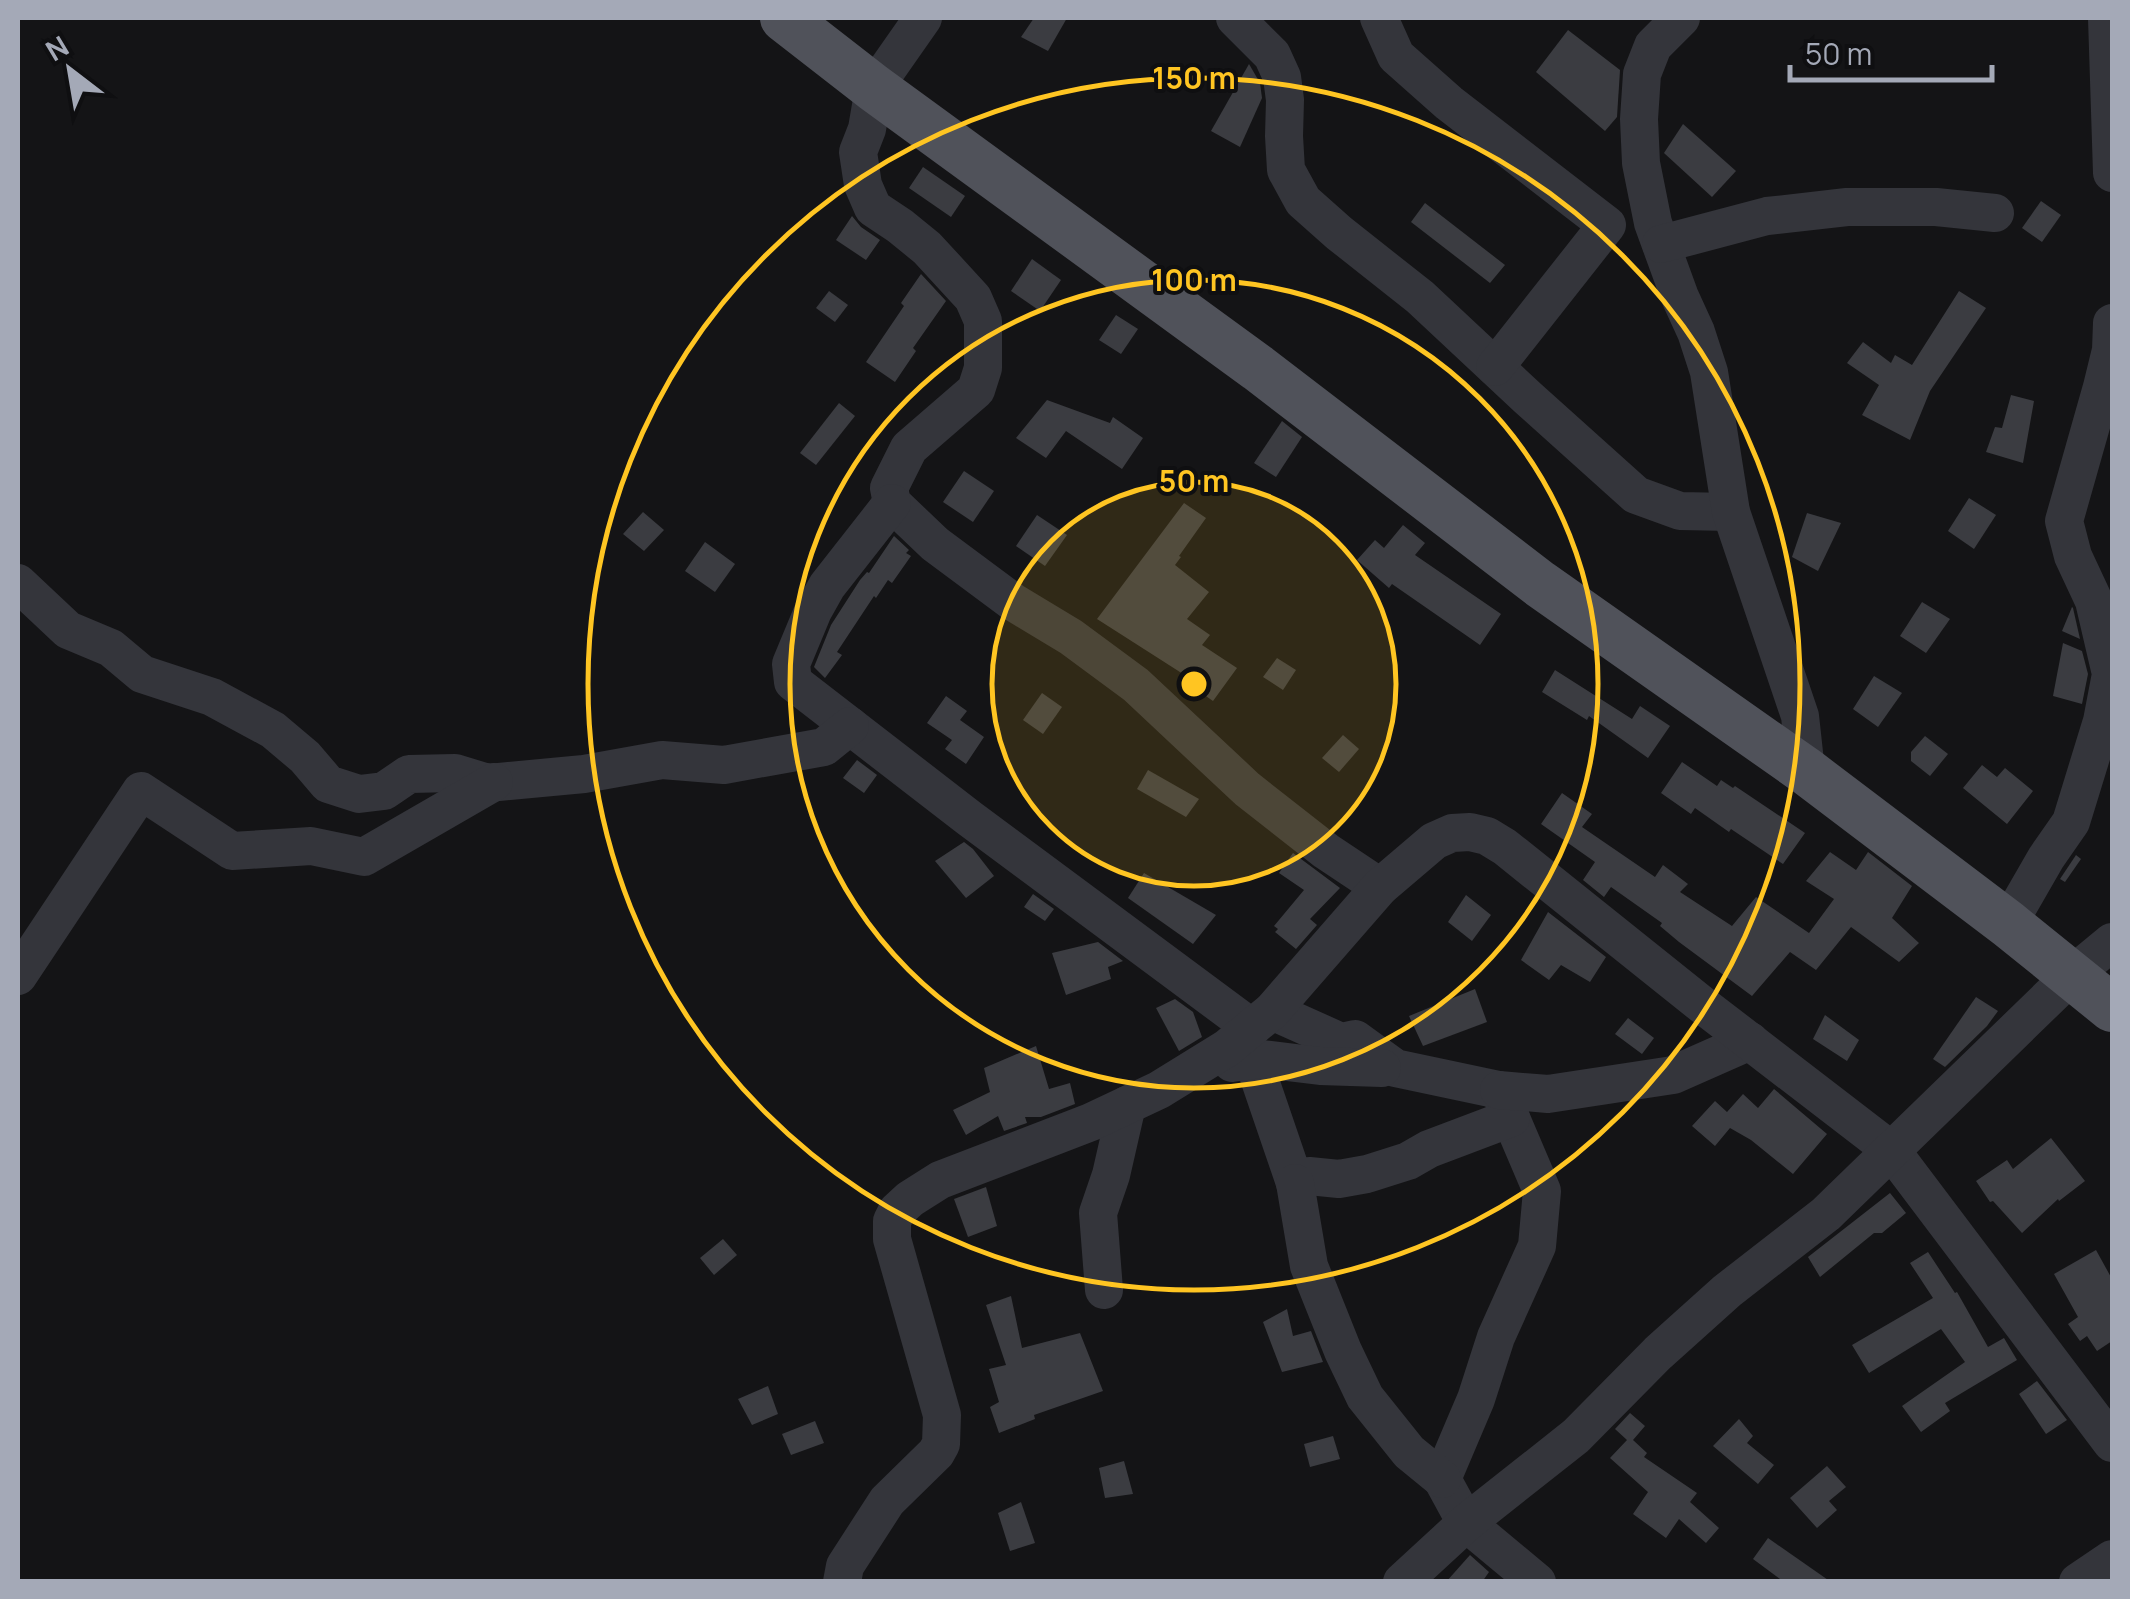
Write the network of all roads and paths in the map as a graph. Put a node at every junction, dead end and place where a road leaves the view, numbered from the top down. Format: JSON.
{"nodes":[{"id":1,"x":784,"y":18,"type":"edge"},
{"id":2,"x":954,"y":18,"type":"edge"},
{"id":3,"x":1235,"y":18,"type":"edge"},
{"id":4,"x":1379,"y":18,"type":"edge"},
{"id":5,"x":1680,"y":18,"type":"edge"},
{"id":6,"x":2107,"y":18,"type":"edge"},
{"id":7,"x":914,"y":30,"type":"edge"},
{"id":8,"x":874,"y":88,"type":"junction"},
{"id":9,"x":2112,"y":173,"type":"edge"},
{"id":10,"x":1995,"y":214,"type":"dead end"},
{"id":11,"x":1661,"y":244,"type":"junction"},
{"id":12,"x":2112,"y":323,"type":"edge"},
{"id":13,"x":1495,"y":368,"type":"junction"},
{"id":14,"x":892,"y":503,"type":"junction"},
{"id":15,"x":1731,"y":512,"type":"junction"},
{"id":16,"x":18,"y":583,"type":"edge"},
{"id":17,"x":850,"y":726,"type":"junction"},
{"id":18,"x":1806,"y":771,"type":"junction"},
{"id":19,"x":494,"y":782,"type":"junction"},
{"id":20,"x":1380,"y":888,"type":"junction"},
{"id":21,"x":2008,"y":924,"type":"junction"},
{"id":22,"x":2112,"y":942,"type":"edge"},
{"id":23,"x":2072,"y":975,"type":"junction"},
{"id":24,"x":18,"y":976,"type":"edge"},
{"id":25,"x":2112,"y":1008,"type":"edge"},
{"id":26,"x":1259,"y":1033,"type":"junction"},
{"id":27,"x":1750,"y":1041,"type":"junction"},
{"id":28,"x":1395,"y":1068,"type":"junction"},
{"id":29,"x":1505,"y":1104,"type":"junction"},
{"id":30,"x":1127,"y":1105,"type":"junction"},
{"id":31,"x":1891,"y":1150,"type":"junction"},
{"id":32,"x":1295,"y":1183,"type":"junction"},
{"id":33,"x":1104,"y":1290,"type":"dead end"},
{"id":34,"x":2112,"y":1444,"type":"edge"},
{"id":35,"x":1442,"y":1479,"type":"junction"},
{"id":36,"x":1466,"y":1523,"type":"junction"},
{"id":37,"x":2112,"y":1559,"type":"edge"},
{"id":38,"x":842,"y":1582,"type":"edge"},
{"id":39,"x":1402,"y":1582,"type":"edge"},
{"id":40,"x":1537,"y":1582,"type":"edge"},
{"id":41,"x":2078,"y":1582,"type":"edge"}],
"edges":[{"from":1,"to":8,"type":"main road"},
{"from":2,"to":7,"type":"street"},
{"from":3,"to":13,"type":"street"},
{"from":4,"to":13,"type":"street"},
{"from":5,"to":11,"type":"street"},
{"from":6,"to":9,"type":"street"},
{"from":7,"to":8,"type":"street"},
{"from":8,"to":14,"type":"street"},
{"from":8,"to":18,"type":"main road"},
{"from":10,"to":11,"type":"street"},
{"from":11,"to":15,"type":"street"},
{"from":12,"to":21,"type":"street"},
{"from":13,"to":15,"type":"street"},
{"from":14,"to":17,"type":"street"},
{"from":14,"to":20,"type":"street"},
{"from":15,"to":18,"type":"street"},
{"from":16,"to":19,"type":"street"},
{"from":17,"to":19,"type":"street"},
{"from":17,"to":26,"type":"street"},
{"from":18,"to":21,"type":"main road"},
{"from":19,"to":24,"type":"street"},
{"from":20,"to":26,"type":"street"},
{"from":20,"to":27,"type":"street"},
{"from":21,"to":23,"type":"main road"},
{"from":22,"to":23,"type":"street"},
{"from":23,"to":25,"type":"main road"},
{"from":23,"to":31,"type":"street"},
{"from":26,"to":28,"type":"street"},
{"from":26,"to":28,"type":"street"},
{"from":26,"to":30,"type":"street"},
{"from":26,"to":32,"type":"street"},
{"from":27,"to":29,"type":"street"},
{"from":27,"to":31,"type":"street"},
{"from":28,"to":29,"type":"street"},
{"from":29,"to":32,"type":"street"},
{"from":29,"to":35,"type":"street"},
{"from":30,"to":33,"type":"street"},
{"from":30,"to":38,"type":"street"},
{"from":31,"to":34,"type":"street"},
{"from":31,"to":36,"type":"street"},
{"from":32,"to":35,"type":"street"},
{"from":35,"to":36,"type":"street"},
{"from":36,"to":39,"type":"street"},
{"from":36,"to":40,"type":"street"},
{"from":37,"to":41,"type":"street"}]}
